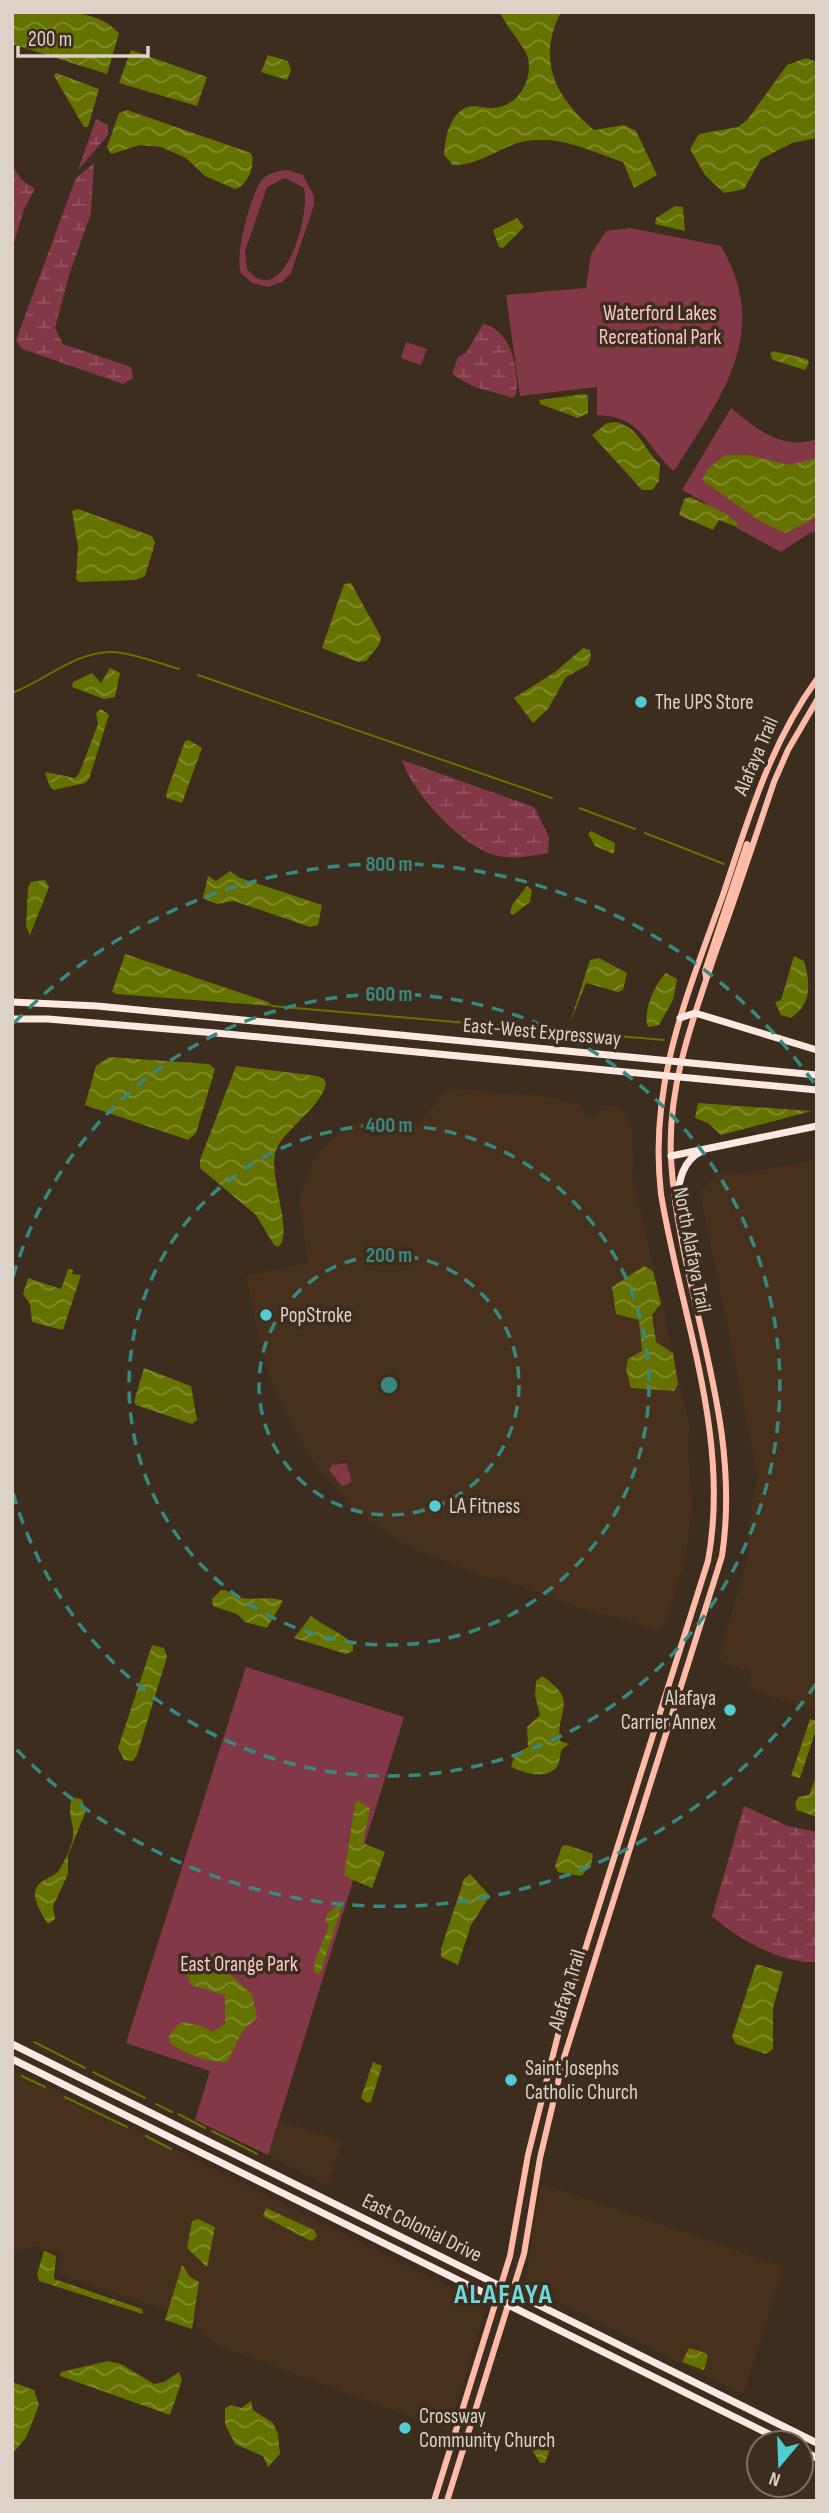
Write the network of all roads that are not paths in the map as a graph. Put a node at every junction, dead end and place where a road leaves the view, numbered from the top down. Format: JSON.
{"nodes":[{"id":1,"x":817,"y":679,"type":"edge"},
{"id":2,"x":803,"y":699,"type":"junction"},
{"id":3,"x":817,"y":700,"type":"edge"},
{"id":4,"x":804,"y":719,"type":"junction"},
{"id":5,"x":747,"y":844,"type":"dead end"},
{"id":6,"x":737,"y":851,"type":"joint"},
{"id":7,"x":750,"y":855,"type":"joint"},
{"id":8,"x":707,"y":979,"type":"junction"},
{"id":9,"x":12,"y":1002,"type":"edge"},
{"id":10,"x":695,"y":1013,"type":"junction"},
{"id":11,"x":680,"y":1018,"type":"junction"},
{"id":12,"x":12,"y":1019,"type":"edge"},
{"id":13,"x":817,"y":1050,"type":"edge"},
{"id":14,"x":817,"y":1075,"type":"edge"},
{"id":15,"x":817,"y":1090,"type":"edge"},
{"id":16,"x":817,"y":1126,"type":"edge"},
{"id":17,"x":710,"y":1148,"type":"junction"},
{"id":18,"x":671,"y":1156,"type":"junction"},
{"id":19,"x":658,"y":1159,"type":"junction"},
{"id":20,"x":676,"y":1204,"type":"junction"},
{"id":21,"x":692,"y":1656,"type":"joint"},
{"id":22,"x":678,"y":1661,"type":"joint"},
{"id":23,"x":12,"y":2044,"type":"edge"},
{"id":24,"x":12,"y":2059,"type":"edge"},
{"id":25,"x":146,"y":2110,"type":"junction"},
{"id":26,"x":123,"y":2114,"type":"junction"},
{"id":27,"x":537,"y":2116,"type":"junction"},
{"id":28,"x":162,"y":2119,"type":"junction"},
{"id":29,"x":140,"y":2122,"type":"junction"},
{"id":30,"x":547,"y":2128,"type":"junction"},
{"id":31,"x":527,"y":2159,"type":"junction"},
{"id":32,"x":524,"y":2176,"type":"junction"},
{"id":33,"x":537,"y":2178,"type":"junction"},
{"id":34,"x":534,"y":2196,"type":"junction"},
{"id":35,"x":502,"y":2286,"type":"junction"},
{"id":36,"x":513,"y":2292,"type":"junction"},
{"id":37,"x":497,"y":2300,"type":"junction"},
{"id":38,"x":509,"y":2306,"type":"junction"},
{"id":39,"x":758,"y":2429,"type":"edge"},
{"id":40,"x":454,"y":2441,"type":"junction"},
{"id":41,"x":817,"y":2443,"type":"edge"},
{"id":42,"x":459,"y":2465,"type":"junction"},
{"id":43,"x":434,"y":2501,"type":"edge"},
{"id":44,"x":447,"y":2501,"type":"edge"}],
"edges":[{"from":1,"to":2,"type":"main road","name":"Alafaya Trail"},
{"from":2,"to":4,"type":"main road"},
{"from":2,"to":6,"type":"main road","name":"Alafaya Trail"},
{"from":3,"to":4,"type":"main road","name":"Alafaya Trail"},
{"from":4,"to":7,"type":"main road","name":"Alafaya Trail"},
{"from":5,"to":8,"type":"main road","name":"North Alafaya Trail"},
{"from":6,"to":11,"type":"main road","name":"North Alafaya Trail"},
{"from":7,"to":8,"type":"main road","name":"North Alafaya Trail"},
{"from":8,"to":10,"type":"main road","name":"North Alafaya Trail"},
{"from":9,"to":14,"type":"highway","name":"East-West Expressway"},
{"from":10,"to":11,"type":"highway"},
{"from":10,"to":13,"type":"highway"},
{"from":10,"to":18,"type":"main road","name":"North Alafaya Trail"},
{"from":11,"to":19,"type":"main road","name":"North Alafaya Trail"},
{"from":12,"to":15,"type":"highway","name":"East-West Expressway"},
{"from":16,"to":17,"type":"highway"},
{"from":17,"to":18,"type":"highway"},
{"from":17,"to":20,"type":"highway"},
{"from":18,"to":19,"type":"main road"},
{"from":18,"to":20,"type":"main road","name":"North Alafaya Trail"},
{"from":19,"to":22,"type":"main road","name":"North Alafaya Trail"},
{"from":20,"to":21,"type":"main road","name":"North Alafaya Trail"},
{"from":21,"to":30,"type":"main road","name":"Alafaya Trail"},
{"from":22,"to":27,"type":"main road","name":"Alafaya Trail"},
{"from":23,"to":25,"type":"highway","name":"East Colonial Drive"},
{"from":24,"to":26,"type":"highway","name":"East Colonial Drive"},
{"from":25,"to":26,"type":"highway"},
{"from":25,"to":28,"type":"highway","name":"East Colonial Drive"},
{"from":26,"to":29,"type":"highway","name":"East Colonial Drive"},
{"from":27,"to":30,"type":"main road"},
{"from":27,"to":31,"type":"main road","name":"Alafaya Trail"},
{"from":28,"to":29,"type":"highway"},
{"from":28,"to":35,"type":"highway","name":"East Colonial Drive"},
{"from":29,"to":37,"type":"highway","name":"East Colonial Drive"},
{"from":30,"to":33,"type":"main road","name":"Alafaya Trail"},
{"from":31,"to":32,"type":"main road","name":"Alafaya Trail"},
{"from":31,"to":33,"type":"main road"},
{"from":32,"to":34,"type":"main road"},
{"from":32,"to":35,"type":"main road","name":"Alafaya Trail"},
{"from":33,"to":34,"type":"main road","name":"Alafaya Trail"},
{"from":34,"to":36,"type":"main road","name":"Alafaya Trail"},
{"from":35,"to":36,"type":"highway","name":"East Colonial Drive"},
{"from":35,"to":37,"type":"main road","name":"Alafaya Trail"},
{"from":36,"to":38,"type":"main road","name":"Alafaya Trail"},
{"from":36,"to":41,"type":"highway","name":"East Colonial Drive"},
{"from":37,"to":38,"type":"highway","name":"East Colonial Drive"},
{"from":37,"to":40,"type":"main road","name":"Alafaya Trail"},
{"from":38,"to":39,"type":"highway","name":"East Colonial Drive"},
{"from":38,"to":42,"type":"main road","name":"Alafaya Trail"},
{"from":40,"to":42,"type":"main road"},
{"from":40,"to":43,"type":"main road","name":"Alafaya Trail"},
{"from":42,"to":44,"type":"main road","name":"Alafaya Trail"}]}
